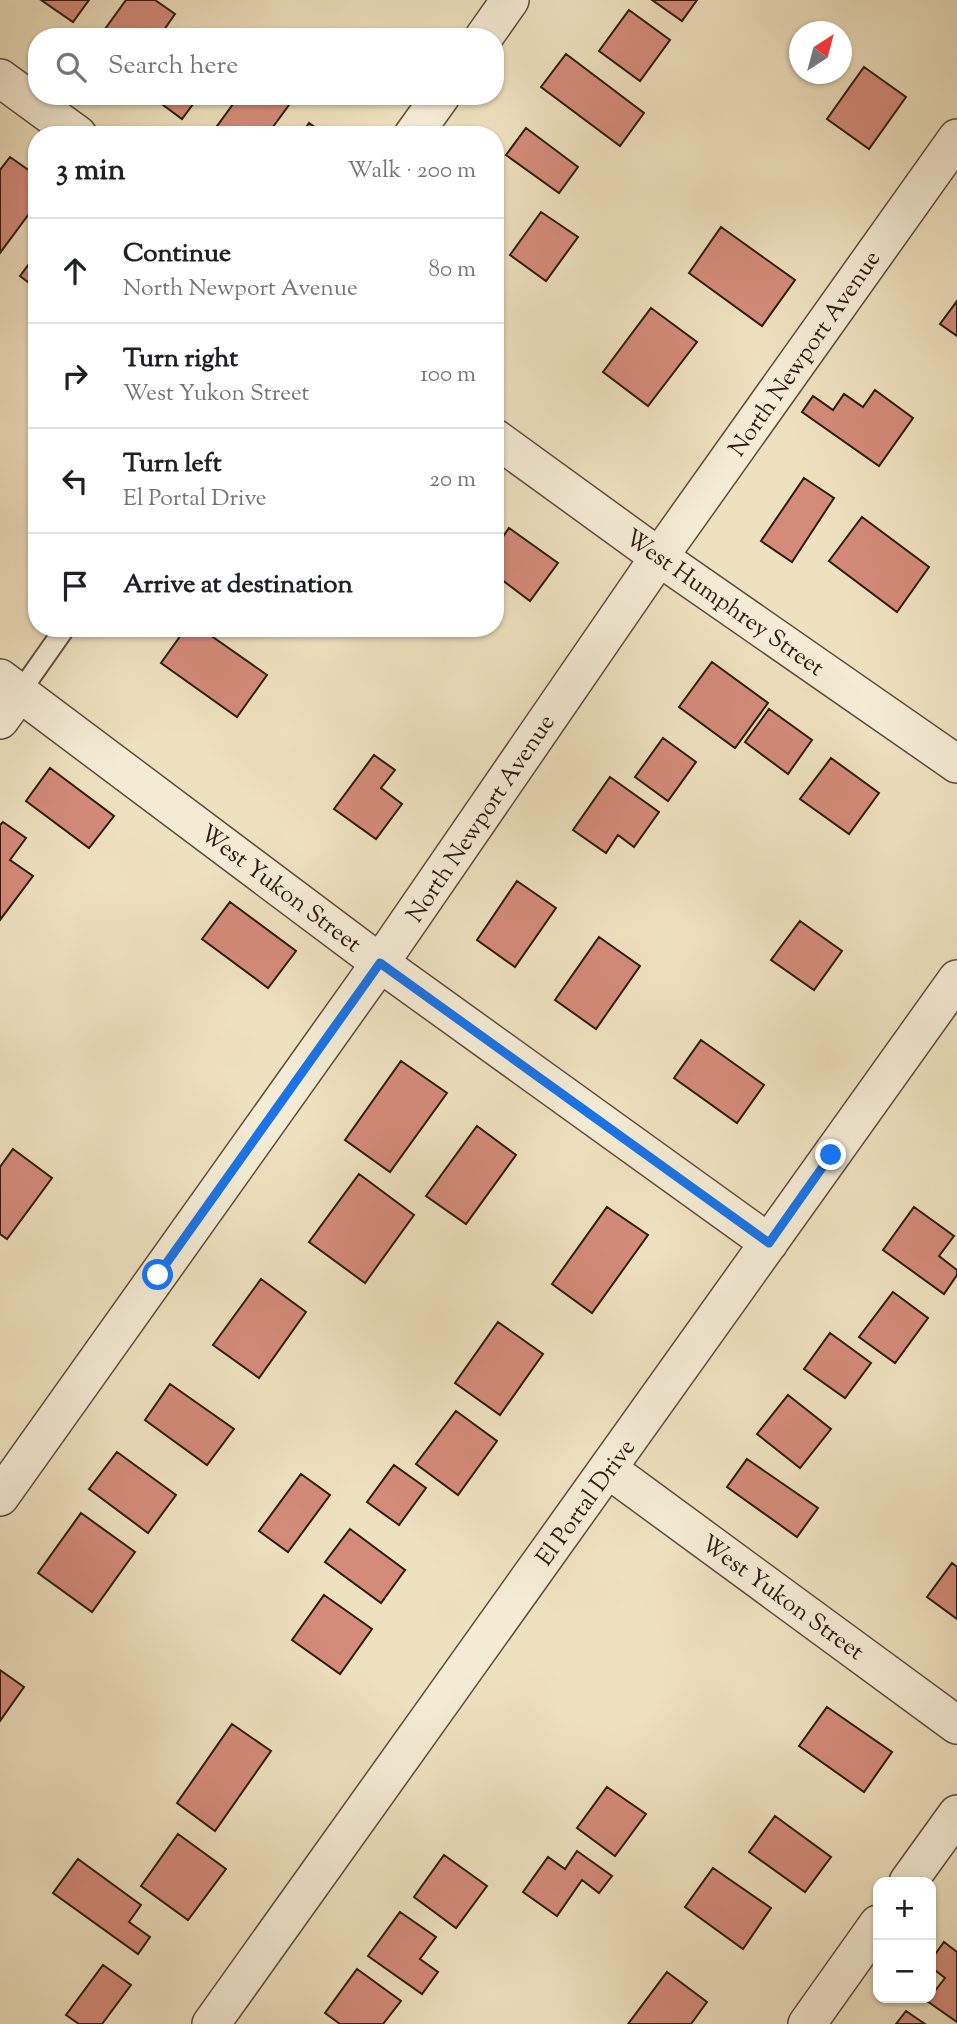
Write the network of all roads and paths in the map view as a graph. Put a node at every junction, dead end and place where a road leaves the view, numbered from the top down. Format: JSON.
{"nodes":[{"id":1,"x":510,"y":0,"type":"edge"},
{"id":2,"x":490,"y":28,"type":"edge"},
{"id":3,"x":0,"y":78,"type":"edge"},
{"id":4,"x":28,"y":98,"type":"edge"},
{"id":5,"x":37,"y":105,"type":"edge"},
{"id":6,"x":435,"y":105,"type":"edge"},
{"id":7,"x":66,"y":126,"type":"edge"},
{"id":8,"x":419,"y":126,"type":"edge"},
{"id":9,"x":957,"y":138,"type":"edge"},
{"id":10,"x":504,"y":445,"type":"edge"},
{"id":11,"x":659,"y":557,"type":"junction"},
{"id":12,"x":57,"y":637,"type":"edge"},
{"id":13,"x":7,"y":697,"type":"edge"},
{"id":14,"x":957,"y":764,"type":"edge"},
{"id":15,"x":380,"y":963,"type":"junction"},
{"id":16,"x":957,"y":979,"type":"edge"},
{"id":17,"x":769,"y":1243,"type":"junction"},
{"id":18,"x":608,"y":1469,"type":"junction"},
{"id":19,"x":0,"y":1497,"type":"edge"},
{"id":20,"x":957,"y":1725,"type":"edge"},
{"id":21,"x":957,"y":1814,"type":"edge"},
{"id":22,"x":912,"y":1877,"type":"edge"},
{"id":23,"x":873,"y":1931,"type":"edge"},
{"id":24,"x":211,"y":2024,"type":"edge"},
{"id":25,"x":807,"y":2024,"type":"edge"}],
"edges":[{"from":1,"to":2,"type":"street"},
{"from":3,"to":4,"type":"street"},
{"from":5,"to":7,"type":"street"},
{"from":6,"to":8,"type":"street"},
{"from":9,"to":11,"type":"street","name":"North Newport Avenue"},
{"from":10,"to":11,"type":"street","name":"West Humphrey Street"},
{"from":11,"to":14,"type":"street","name":"West Humphrey Street"},
{"from":11,"to":15,"type":"street","name":"North Newport Avenue"},
{"from":12,"to":13,"type":"lane"},
{"from":13,"to":15,"type":"street","name":"West Yukon Street"},
{"from":15,"to":17,"type":"street","name":"West Yukon Street"},
{"from":15,"to":19,"type":"street","name":"North Newport Avenue"},
{"from":16,"to":17,"type":"street","name":"El Portal Drive"},
{"from":17,"to":18,"type":"street","name":"El Portal Drive"},
{"from":18,"to":20,"type":"street","name":"West Yukon Street"},
{"from":18,"to":24,"type":"street","name":"El Portal Drive"},
{"from":21,"to":22,"type":"street"},
{"from":23,"to":25,"type":"street"}]}
